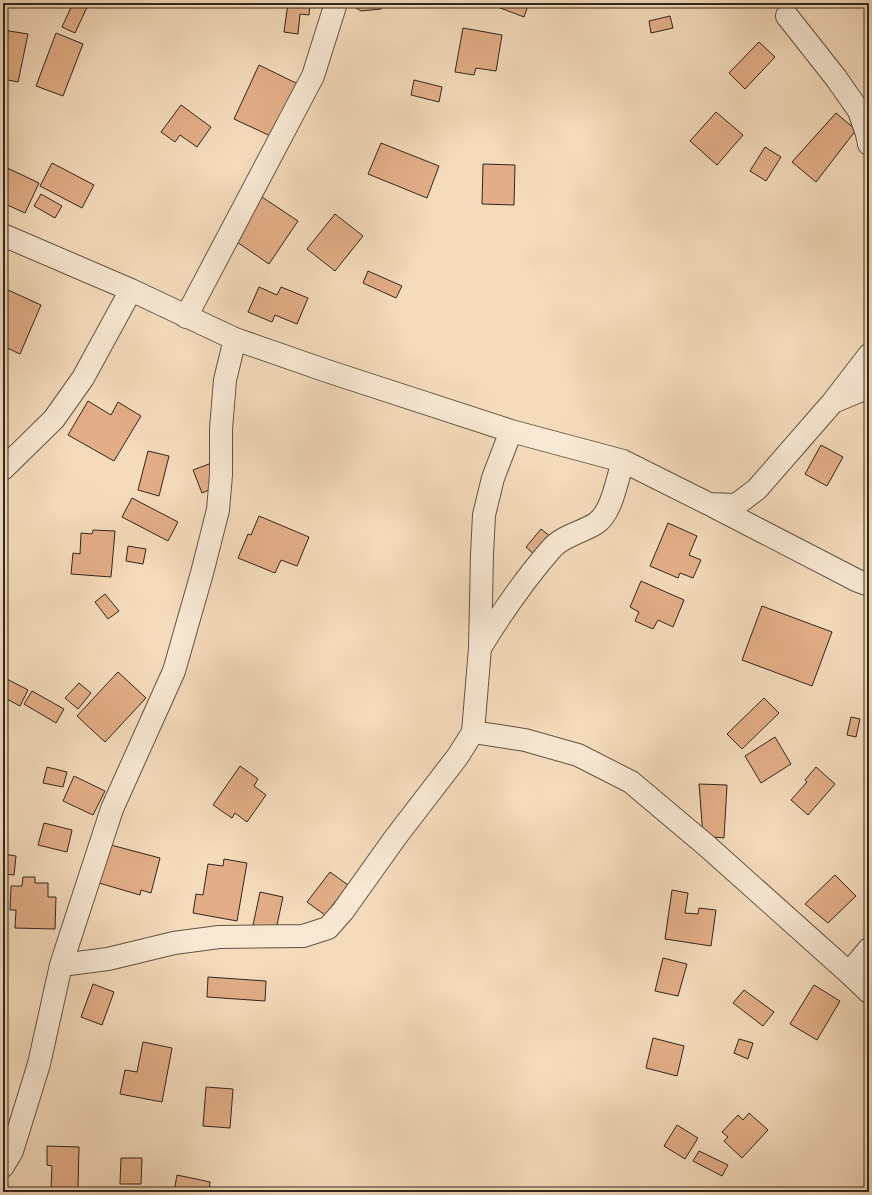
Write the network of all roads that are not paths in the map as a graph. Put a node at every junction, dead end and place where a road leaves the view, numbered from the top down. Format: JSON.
{"nodes":[{"id":1,"x":336,"y":3,"type":"edge"},
{"id":2,"x":787,"y":16,"type":"dead end"},
{"id":3,"x":869,"y":144,"type":"edge"},
{"id":4,"x":3,"y":235,"type":"edge"},
{"id":5,"x":131,"y":290,"type":"junction"},
{"id":6,"x":186,"y":316,"type":"junction"},
{"id":7,"x":235,"y":339,"type":"junction"},
{"id":8,"x":869,"y":355,"type":"edge"},
{"id":9,"x":869,"y":387,"type":"edge"},
{"id":10,"x":832,"y":403,"type":"junction"},
{"id":11,"x":511,"y":431,"type":"junction"},
{"id":12,"x":623,"y":461,"type":"junction"},
{"id":13,"x":3,"y":469,"type":"edge"},
{"id":14,"x":709,"y":504,"type":"junction"},
{"id":15,"x":869,"y":585,"type":"edge"},
{"id":16,"x":480,"y":648,"type":"junction"},
{"id":17,"x":473,"y":732,"type":"junction"},
{"id":18,"x":869,"y":949,"type":"edge"},
{"id":19,"x":61,"y":965,"type":"junction"},
{"id":20,"x":849,"y":973,"type":"junction"},
{"id":21,"x":869,"y":992,"type":"edge"},
{"id":22,"x":3,"y":1166,"type":"edge"}],
"edges":[{"from":1,"to":6,"type":"street"},
{"from":2,"to":3,"type":"street"},
{"from":4,"to":5,"type":"street"},
{"from":5,"to":6,"type":"street"},
{"from":5,"to":13,"type":"street"},
{"from":6,"to":7,"type":"street"},
{"from":7,"to":11,"type":"street"},
{"from":7,"to":19,"type":"street"},
{"from":8,"to":10,"type":"street"},
{"from":9,"to":10,"type":"street"},
{"from":10,"to":14,"type":"street"},
{"from":11,"to":12,"type":"street"},
{"from":11,"to":16,"type":"street"},
{"from":12,"to":14,"type":"street"},
{"from":12,"to":16,"type":"street"},
{"from":14,"to":15,"type":"street"},
{"from":16,"to":17,"type":"street"},
{"from":17,"to":19,"type":"street"},
{"from":17,"to":20,"type":"street"},
{"from":18,"to":20,"type":"street"},
{"from":19,"to":22,"type":"street"},
{"from":20,"to":21,"type":"street"}]}
